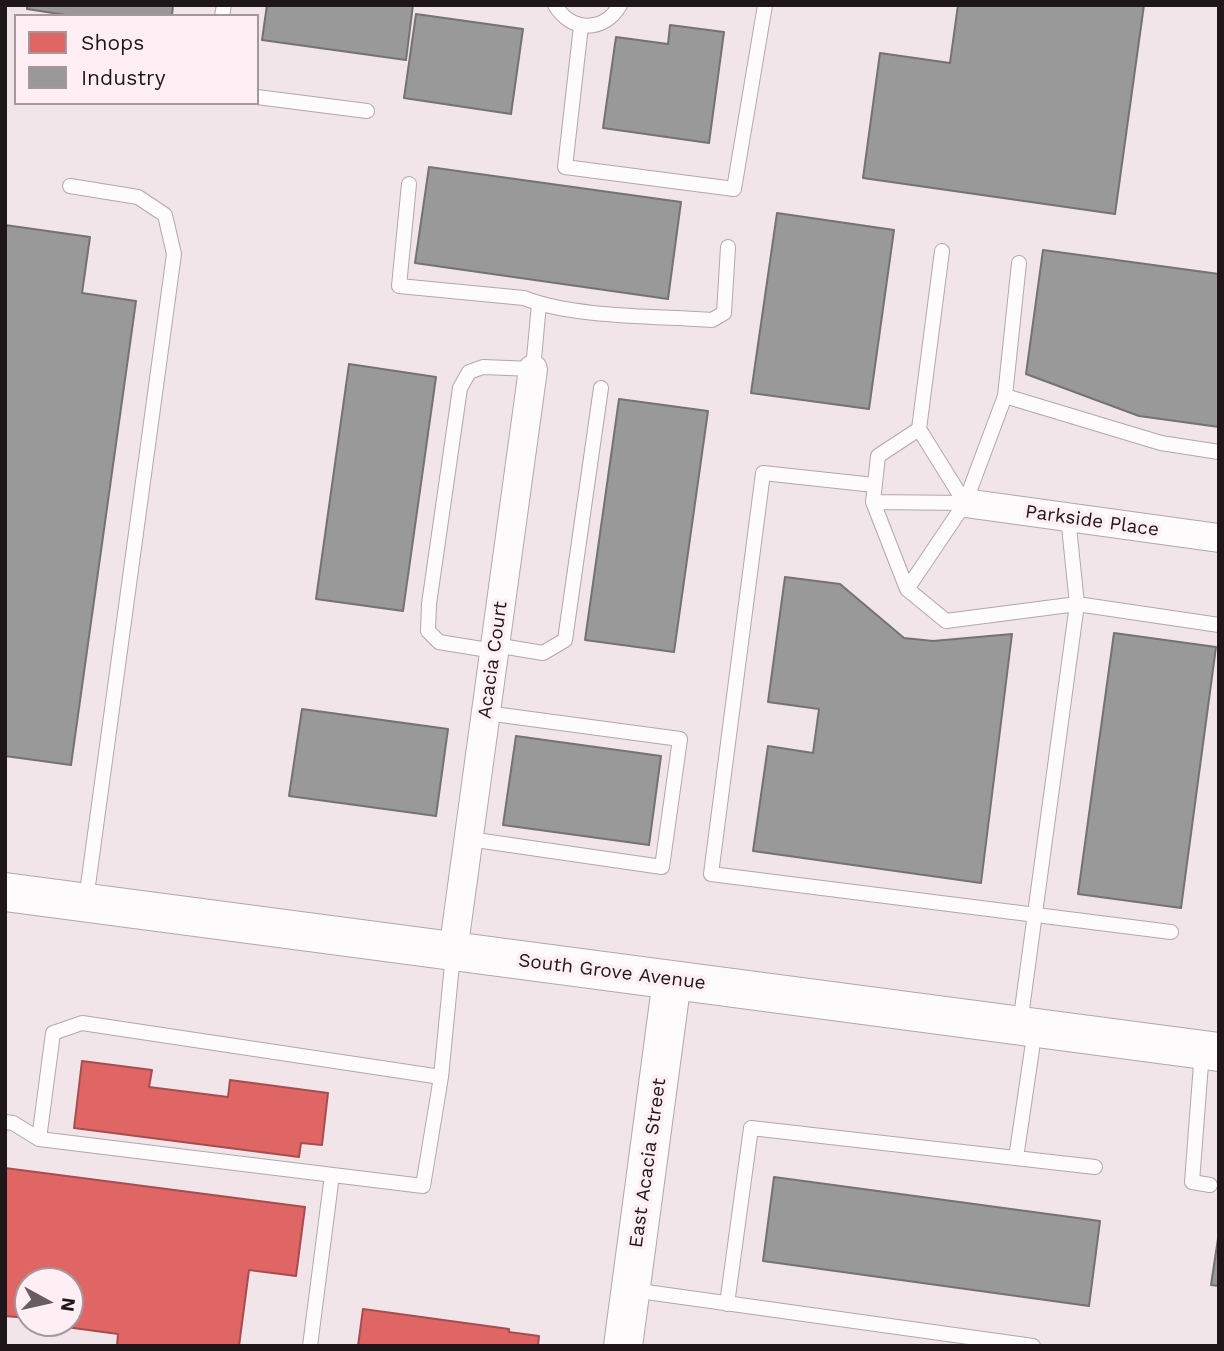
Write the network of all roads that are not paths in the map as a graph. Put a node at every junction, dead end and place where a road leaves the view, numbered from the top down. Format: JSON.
{"nodes":[{"id":1,"x":555,"y":5,"type":"edge"},
{"id":2,"x":620,"y":5,"type":"edge"},
{"id":3,"x":765,"y":5,"type":"edge"},
{"id":4,"x":581,"y":26,"type":"junction"},
{"id":5,"x":259,"y":97,"type":"edge"},
{"id":6,"x":367,"y":111,"type":"dead end"},
{"id":7,"x":410,"y":184,"type":"dead end"},
{"id":8,"x":70,"y":186,"type":"dead end"},
{"id":9,"x":728,"y":247,"type":"dead end"},
{"id":10,"x":942,"y":251,"type":"dead end"},
{"id":11,"x":1019,"y":263,"type":"dead end"},
{"id":12,"x":539,"y":304,"type":"junction"},
{"id":13,"x":533,"y":369,"type":"junction"},
{"id":14,"x":601,"y":388,"type":"dead end"},
{"id":15,"x":1004,"y":396,"type":"junction"},
{"id":16,"x":919,"y":429,"type":"junction"},
{"id":17,"x":1219,"y":452,"type":"edge"},
{"id":18,"x":874,"y":485,"type":"junction"},
{"id":19,"x":873,"y":502,"type":"junction"},
{"id":20,"x":965,"y":503,"type":"junction"},
{"id":21,"x":1068,"y":517,"type":"junction"},
{"id":22,"x":1219,"y":538,"type":"edge"},
{"id":23,"x":907,"y":589,"type":"junction"},
{"id":24,"x":1077,"y":604,"type":"junction"},
{"id":25,"x":1219,"y":625,"type":"edge"},
{"id":26,"x":495,"y":648,"type":"junction"},
{"id":27,"x":486,"y":713,"type":"junction"},
{"id":28,"x":469,"y":839,"type":"junction"},
{"id":29,"x":5,"y":892,"type":"edge"},
{"id":30,"x":85,"y":903,"type":"junction"},
{"id":31,"x":1035,"y":914,"type":"junction"},
{"id":32,"x":1171,"y":932,"type":"dead end"},
{"id":33,"x":453,"y":952,"type":"junction"},
{"id":34,"x":672,"y":980,"type":"junction"},
{"id":35,"x":1027,"y":1026,"type":"junction"},
{"id":36,"x":1210,"y":1051,"type":"edge"},
{"id":37,"x":441,"y":1077,"type":"junction"},
{"id":38,"x":5,"y":1122,"type":"edge"},
{"id":39,"x":39,"y":1139,"type":"junction"},
{"id":40,"x":1016,"y":1158,"type":"junction"},
{"id":41,"x":1095,"y":1167,"type":"dead end"},
{"id":42,"x":331,"y":1175,"type":"junction"},
{"id":43,"x":1210,"y":1185,"type":"dead end"},
{"id":44,"x":631,"y":1290,"type":"junction"},
{"id":45,"x":727,"y":1304,"type":"junction"},
{"id":46,"x":310,"y":1346,"type":"edge"},
{"id":47,"x":623,"y":1346,"type":"edge"},
{"id":48,"x":1033,"y":1346,"type":"edge"}],
"edges":[{"from":1,"to":4,"type":"lane"},
{"from":2,"to":4,"type":"lane"},
{"from":3,"to":4,"type":"lane"},
{"from":5,"to":6,"type":"lane"},
{"from":7,"to":12,"type":"lane"},
{"from":8,"to":30,"type":"lane"},
{"from":9,"to":12,"type":"lane"},
{"from":10,"to":16,"type":"lane"},
{"from":11,"to":15,"type":"lane"},
{"from":12,"to":13,"type":"lane"},
{"from":13,"to":26,"type":"street","name":"Acacia Court"},
{"from":13,"to":26,"type":"lane"},
{"from":14,"to":26,"type":"lane"},
{"from":15,"to":17,"type":"lane"},
{"from":15,"to":20,"type":"lane"},
{"from":16,"to":18,"type":"lane"},
{"from":16,"to":20,"type":"lane"},
{"from":18,"to":19,"type":"lane"},
{"from":18,"to":31,"type":"lane"},
{"from":19,"to":20,"type":"lane"},
{"from":19,"to":23,"type":"lane"},
{"from":20,"to":21,"type":"street","name":"Parkside Place"},
{"from":20,"to":23,"type":"lane"},
{"from":21,"to":22,"type":"street","name":"Parkside Place"},
{"from":21,"to":24,"type":"lane"},
{"from":23,"to":24,"type":"lane"},
{"from":24,"to":25,"type":"lane"},
{"from":24,"to":31,"type":"lane"},
{"from":26,"to":27,"type":"street","name":"Acacia Court"},
{"from":27,"to":28,"type":"street","name":"Acacia Court"},
{"from":27,"to":28,"type":"lane"},
{"from":28,"to":33,"type":"street","name":"Acacia Court"},
{"from":29,"to":30,"type":"main road","name":"South Grove Avenue"},
{"from":30,"to":33,"type":"main road","name":"South Grove Avenue"},
{"from":31,"to":32,"type":"lane"},
{"from":31,"to":35,"type":"lane"},
{"from":33,"to":34,"type":"main road","name":"South Grove Avenue"},
{"from":33,"to":37,"type":"lane"},
{"from":34,"to":35,"type":"main road","name":"South Grove Avenue"},
{"from":34,"to":44,"type":"main road","name":"East Acacia Street"},
{"from":35,"to":36,"type":"main road","name":"South Grove Avenue"},
{"from":35,"to":40,"type":"lane"},
{"from":36,"to":43,"type":"lane"},
{"from":37,"to":39,"type":"lane"},
{"from":37,"to":42,"type":"lane"},
{"from":38,"to":39,"type":"lane"},
{"from":39,"to":42,"type":"lane"},
{"from":40,"to":41,"type":"lane"},
{"from":40,"to":45,"type":"lane"},
{"from":42,"to":46,"type":"lane"},
{"from":44,"to":45,"type":"lane"},
{"from":44,"to":47,"type":"main road","name":"East Acacia Street"},
{"from":45,"to":48,"type":"lane"}]}
